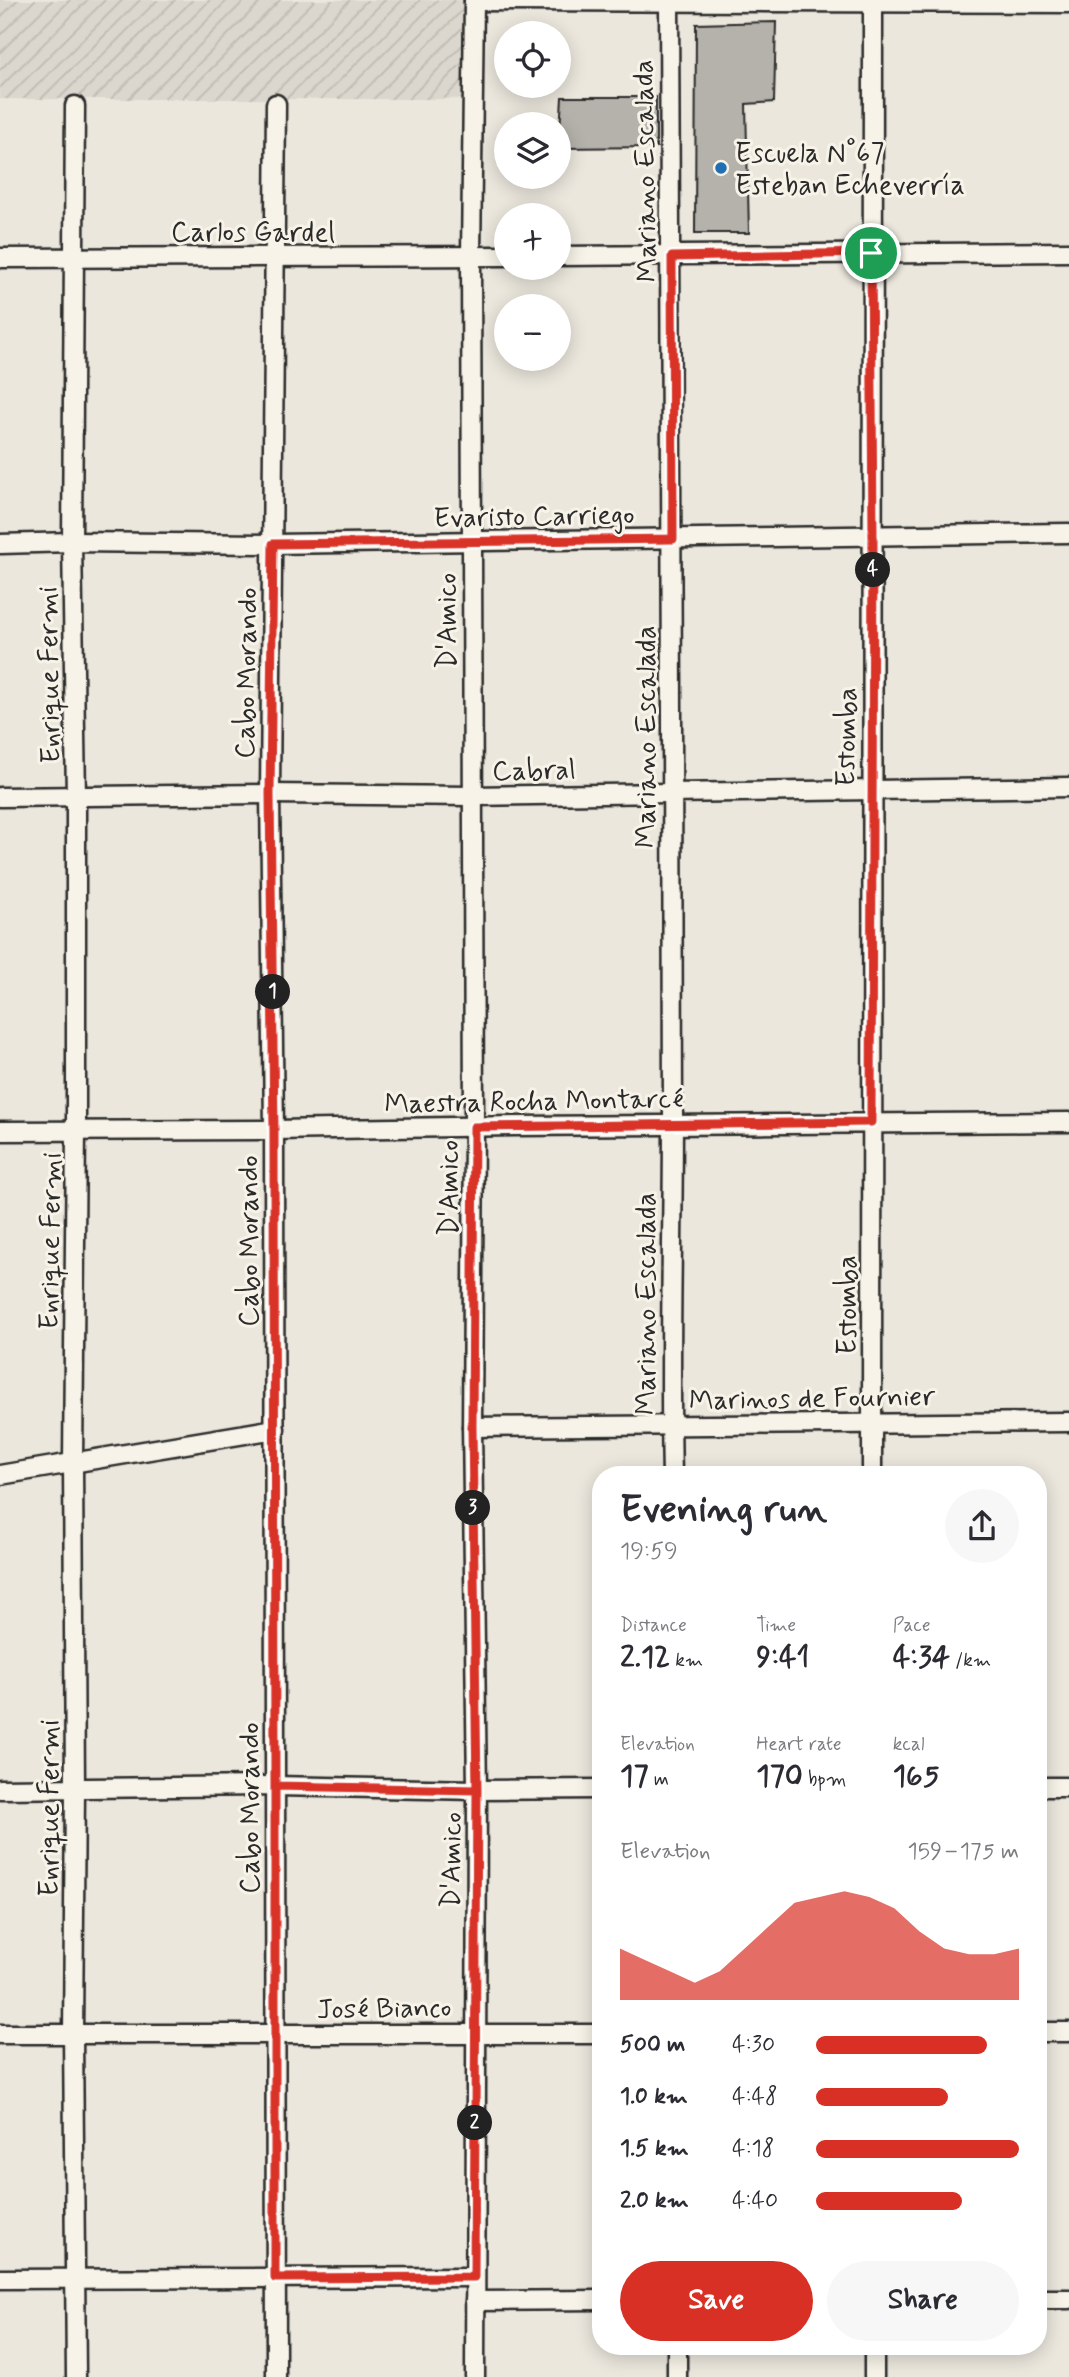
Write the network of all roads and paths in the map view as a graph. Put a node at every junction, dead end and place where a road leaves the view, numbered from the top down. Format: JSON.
{"nodes":[{"id":1,"x":474,"y":0,"type":"edge"},
{"id":2,"x":669,"y":0,"type":"edge"},
{"id":3,"x":873,"y":1,"type":"edge"},
{"id":4,"x":1069,"y":3,"type":"edge"},
{"id":5,"x":276,"y":104,"type":"dead end"},
{"id":6,"x":75,"y":106,"type":"dead end"},
{"id":7,"x":1069,"y":252,"type":"edge"},
{"id":8,"x":871,"y":253,"type":"junction"},
{"id":9,"x":471,"y":256,"type":"junction"},
{"id":10,"x":494,"y":256,"type":"edge"},
{"id":11,"x":571,"y":256,"type":"edge"},
{"id":12,"x":276,"y":257,"type":"junction"},
{"id":13,"x":672,"y":257,"type":"junction"},
{"id":14,"x":0,"y":258,"type":"edge"},
{"id":15,"x":75,"y":258,"type":"junction"},
{"id":16,"x":1069,"y":533,"type":"edge"},
{"id":17,"x":873,"y":536,"type":"junction"},
{"id":18,"x":673,"y":539,"type":"junction"},
{"id":19,"x":72,"y":542,"type":"junction"},
{"id":20,"x":472,"y":542,"type":"junction"},
{"id":21,"x":0,"y":544,"type":"edge"},
{"id":22,"x":273,"y":544,"type":"junction"},
{"id":23,"x":1069,"y":787,"type":"edge"},
{"id":24,"x":871,"y":789,"type":"junction"},
{"id":25,"x":670,"y":792,"type":"junction"},
{"id":26,"x":270,"y":794,"type":"junction"},
{"id":27,"x":76,"y":796,"type":"junction"},
{"id":28,"x":472,"y":796,"type":"junction"},
{"id":29,"x":0,"y":797,"type":"edge"},
{"id":30,"x":871,"y":1122,"type":"junction"},
{"id":31,"x":1069,"y":1122,"type":"edge"},
{"id":32,"x":673,"y":1124,"type":"junction"},
{"id":33,"x":474,"y":1127,"type":"junction"},
{"id":34,"x":76,"y":1129,"type":"junction"},
{"id":35,"x":274,"y":1130,"type":"junction"},
{"id":36,"x":0,"y":1131,"type":"edge"},
{"id":37,"x":872,"y":1422,"type":"junction"},
{"id":38,"x":1069,"y":1422,"type":"edge"},
{"id":39,"x":671,"y":1425,"type":"junction"},
{"id":40,"x":472,"y":1427,"type":"junction"},
{"id":41,"x":275,"y":1429,"type":"junction"},
{"id":42,"x":73,"y":1462,"type":"junction"},
{"id":43,"x":671,"y":1466,"type":"edge"},
{"id":44,"x":872,"y":1466,"type":"edge"},
{"id":45,"x":0,"y":1475,"type":"edge"},
{"id":46,"x":275,"y":1786,"type":"junction"},
{"id":47,"x":1047,"y":1787,"type":"edge"},
{"id":48,"x":1069,"y":1787,"type":"edge"},
{"id":49,"x":0,"y":1789,"type":"edge"},
{"id":50,"x":592,"y":1789,"type":"edge"},
{"id":51,"x":75,"y":1790,"type":"junction"},
{"id":52,"x":477,"y":1790,"type":"junction"},
{"id":53,"x":475,"y":2032,"type":"junction"},
{"id":54,"x":1047,"y":2032,"type":"edge"},
{"id":55,"x":1069,"y":2032,"type":"edge"},
{"id":56,"x":73,"y":2033,"type":"junction"},
{"id":57,"x":0,"y":2034,"type":"edge"},
{"id":58,"x":592,"y":2034,"type":"edge"},
{"id":59,"x":275,"y":2035,"type":"junction"},
{"id":60,"x":474,"y":2277,"type":"junction"},
{"id":61,"x":76,"y":2278,"type":"junction"},
{"id":62,"x":275,"y":2278,"type":"junction"},
{"id":63,"x":0,"y":2279,"type":"edge"},
{"id":64,"x":1047,"y":2299,"type":"edge"},
{"id":65,"x":1069,"y":2299,"type":"edge"},
{"id":66,"x":592,"y":2300,"type":"edge"},
{"id":67,"x":475,"y":2301,"type":"junction"},
{"id":68,"x":677,"y":2355,"type":"edge"},
{"id":69,"x":874,"y":2355,"type":"edge"},
{"id":70,"x":76,"y":2377,"type":"edge"},
{"id":71,"x":275,"y":2377,"type":"edge"},
{"id":72,"x":475,"y":2377,"type":"edge"},
{"id":73,"x":677,"y":2377,"type":"edge"},
{"id":74,"x":874,"y":2377,"type":"edge"}],
"edges":[{"from":1,"to":2,"type":"street"},
{"from":1,"to":9,"type":"street","name":"D'Amico"},
{"from":2,"to":3,"type":"street"},
{"from":2,"to":13,"type":"street","name":"Mariano Escalada"},
{"from":3,"to":4,"type":"street"},
{"from":3,"to":8,"type":"street","name":"Estomba"},
{"from":5,"to":12,"type":"street","name":"Cabo Morando"},
{"from":6,"to":15,"type":"street","name":"Enrique Fermi"},
{"from":7,"to":8,"type":"street"},
{"from":8,"to":13,"type":"street"},
{"from":8,"to":17,"type":"street","name":"Estomba"},
{"from":9,"to":10,"type":"street","name":"Carlos Gardel"},
{"from":9,"to":12,"type":"street","name":"Carlos Gardel"},
{"from":9,"to":20,"type":"street","name":"D'Amico"},
{"from":11,"to":13,"type":"street"},
{"from":12,"to":15,"type":"street","name":"Carlos Gardel"},
{"from":12,"to":22,"type":"street","name":"Cabo Morando"},
{"from":13,"to":18,"type":"street","name":"Mariano Escalada"},
{"from":14,"to":15,"type":"street","name":"Carlos Gardel"},
{"from":15,"to":19,"type":"street","name":"Enrique Fermi"},
{"from":16,"to":17,"type":"street","name":"Evaristo Carriego"},
{"from":17,"to":18,"type":"street","name":"Evaristo Carriego"},
{"from":17,"to":24,"type":"street","name":"Estomba"},
{"from":18,"to":20,"type":"street","name":"Evaristo Carriego"},
{"from":18,"to":25,"type":"street","name":"Mariano Escalada"},
{"from":19,"to":21,"type":"street","name":"Evaristo Carriego"},
{"from":19,"to":22,"type":"street","name":"Evaristo Carriego"},
{"from":19,"to":27,"type":"street","name":"Enrique Fermi"},
{"from":20,"to":22,"type":"street","name":"Evaristo Carriego"},
{"from":20,"to":28,"type":"street","name":"D'Amico"},
{"from":22,"to":26,"type":"street","name":"Cabo Morando"},
{"from":23,"to":24,"type":"street","name":"Cabral"},
{"from":24,"to":25,"type":"street","name":"Cabral"},
{"from":24,"to":30,"type":"street","name":"Estomba"},
{"from":25,"to":28,"type":"street","name":"Cabral"},
{"from":25,"to":32,"type":"street","name":"Mariano Escalada"},
{"from":26,"to":27,"type":"street","name":"Cabral"},
{"from":26,"to":28,"type":"street","name":"Cabral"},
{"from":26,"to":35,"type":"street","name":"Cabo Morando"},
{"from":27,"to":29,"type":"street","name":"Cabral"},
{"from":27,"to":34,"type":"street","name":"Enrique Fermi"},
{"from":28,"to":33,"type":"street","name":"D'Amico"},
{"from":30,"to":31,"type":"street","name":"Maestra Rocha Montarcé"},
{"from":30,"to":32,"type":"street","name":"Maestra Rocha Montarcé"},
{"from":30,"to":37,"type":"street","name":"Estomba"},
{"from":32,"to":33,"type":"street","name":"Maestra Rocha Montarcé"},
{"from":32,"to":39,"type":"street","name":"Mariano Escalada"},
{"from":33,"to":35,"type":"street","name":"Maestra Rocha Montarcé"},
{"from":33,"to":40,"type":"street","name":"D'Amico"},
{"from":34,"to":35,"type":"street","name":"Maestra Rocha Montarcé"},
{"from":34,"to":36,"type":"street","name":"Maestra Rocha Montarcé"},
{"from":34,"to":42,"type":"street","name":"Enrique Fermi"},
{"from":35,"to":41,"type":"street","name":"Cabo Morando"},
{"from":37,"to":38,"type":"street","name":"Marinos de Fournier"},
{"from":37,"to":39,"type":"street","name":"Marinos de Fournier"},
{"from":37,"to":44,"type":"street","name":"Estomba"},
{"from":39,"to":40,"type":"street","name":"Marinos de Fournier"},
{"from":39,"to":43,"type":"street","name":"Mariano Escalada"},
{"from":40,"to":52,"type":"street","name":"D'Amico"},
{"from":41,"to":42,"type":"street"},
{"from":41,"to":46,"type":"street","name":"Cabo Morando"},
{"from":42,"to":45,"type":"street"},
{"from":42,"to":51,"type":"street","name":"Enrique Fermi"},
{"from":46,"to":51,"type":"street"},
{"from":46,"to":52,"type":"street"},
{"from":46,"to":59,"type":"street","name":"Cabo Morando"},
{"from":47,"to":48,"type":"street"},
{"from":49,"to":51,"type":"street"},
{"from":50,"to":52,"type":"street"},
{"from":51,"to":56,"type":"street","name":"Enrique Fermi"},
{"from":52,"to":53,"type":"street","name":"D'Amico"},
{"from":53,"to":58,"type":"street","name":"José Bianco"},
{"from":53,"to":59,"type":"street","name":"José Bianco"},
{"from":53,"to":60,"type":"street","name":"D'Amico"},
{"from":54,"to":55,"type":"street"},
{"from":56,"to":57,"type":"street","name":"José Bianco"},
{"from":56,"to":59,"type":"street","name":"José Bianco"},
{"from":56,"to":61,"type":"street","name":"Enrique Fermi"},
{"from":59,"to":62,"type":"street","name":"Cabo Morando"},
{"from":60,"to":62,"type":"street"},
{"from":60,"to":67,"type":"street","name":"D'Amico"},
{"from":61,"to":62,"type":"street"},
{"from":61,"to":63,"type":"street"},
{"from":61,"to":70,"type":"street","name":"Enrique Fermi"},
{"from":62,"to":71,"type":"street","name":"Cabo Morando"},
{"from":64,"to":65,"type":"street"},
{"from":66,"to":67,"type":"street"},
{"from":67,"to":72,"type":"street","name":"D'Amico"},
{"from":68,"to":73,"type":"street"},
{"from":69,"to":74,"type":"street"}]}
